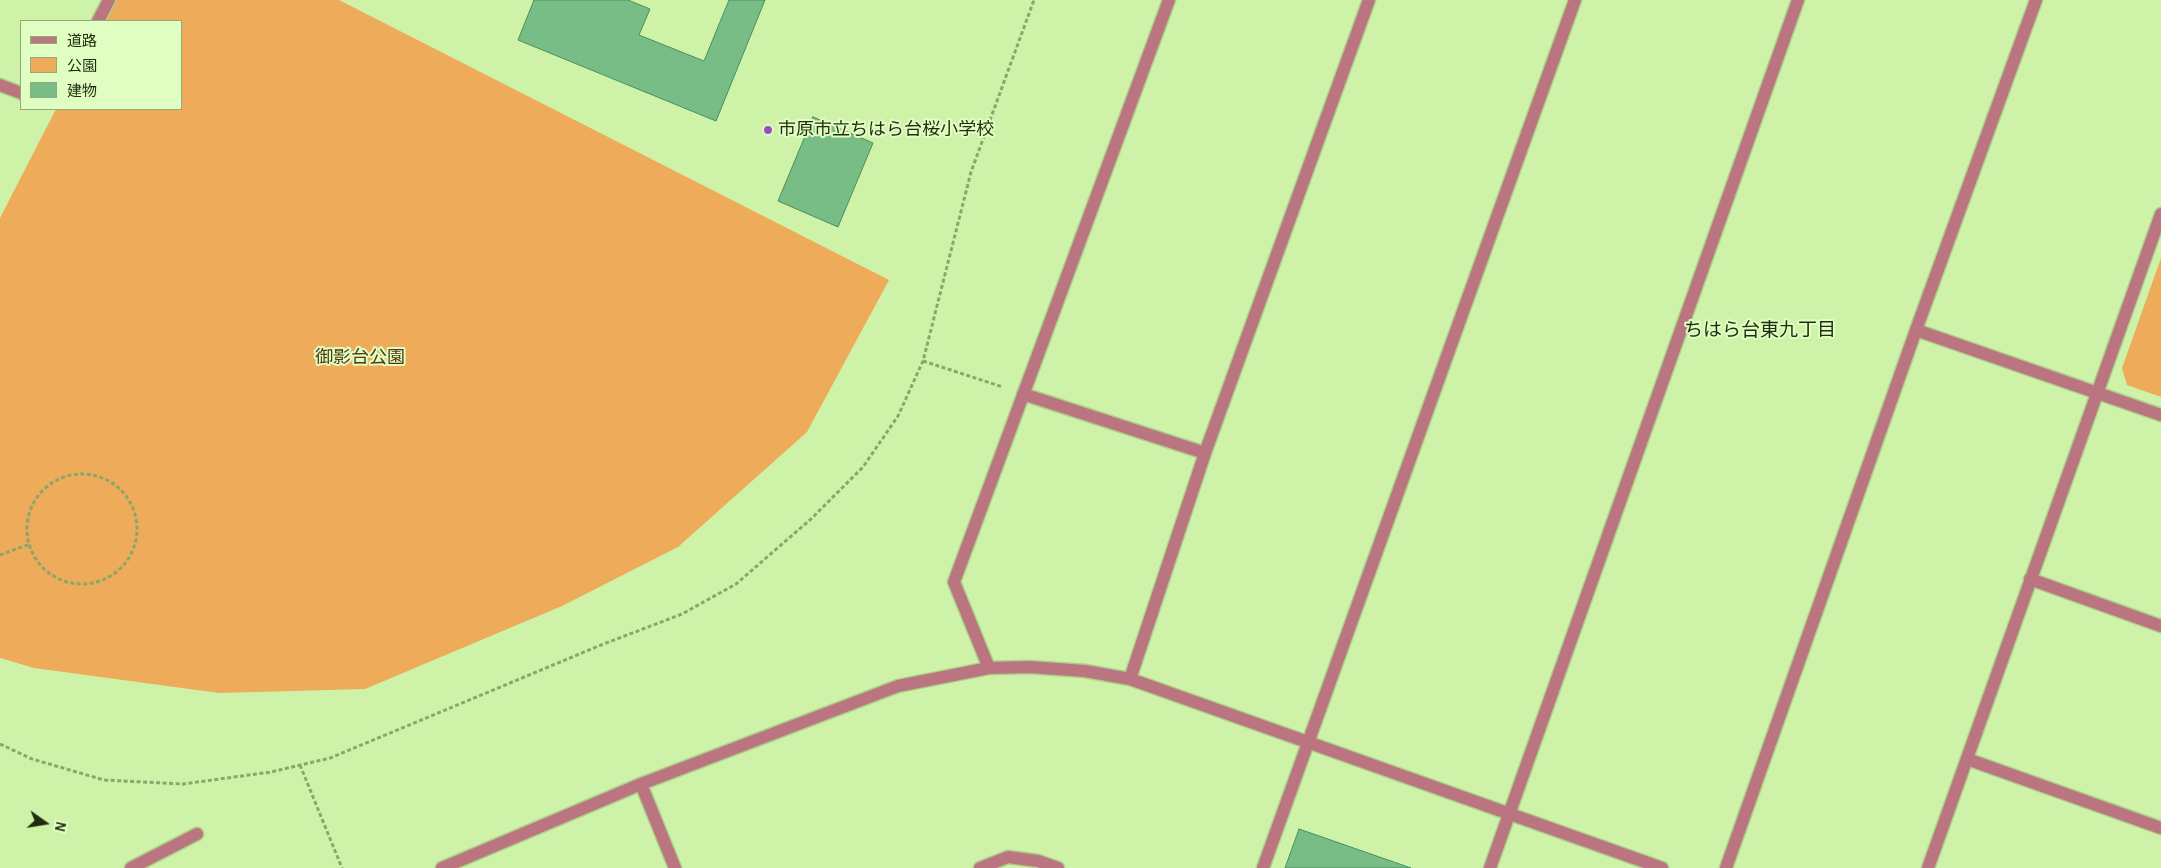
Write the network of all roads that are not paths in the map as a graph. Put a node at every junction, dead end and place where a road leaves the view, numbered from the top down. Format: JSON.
{"nodes":[{"id":1,"x":109,"y":0,"type":"edge"},
{"id":2,"x":1169,"y":0,"type":"edge"},
{"id":3,"x":1369,"y":0,"type":"edge"},
{"id":4,"x":1576,"y":0,"type":"edge"},
{"id":5,"x":1798,"y":0,"type":"edge"},
{"id":6,"x":2036,"y":0,"type":"edge"},
{"id":7,"x":99,"y":20,"type":"edge"},
{"id":8,"x":0,"y":85,"type":"edge"},
{"id":9,"x":20,"y":93,"type":"edge"},
{"id":10,"x":2161,"y":214,"type":"edge"},
{"id":11,"x":1916,"y":330,"type":"junction"},
{"id":12,"x":2098,"y":392,"type":"junction"},
{"id":13,"x":1023,"y":394,"type":"junction"},
{"id":14,"x":2161,"y":415,"type":"edge"},
{"id":15,"x":1205,"y":454,"type":"junction"},
{"id":16,"x":2030,"y":579,"type":"junction"},
{"id":17,"x":2161,"y":626,"type":"edge"},
{"id":18,"x":989,"y":668,"type":"junction"},
{"id":19,"x":1130,"y":679,"type":"junction"},
{"id":20,"x":1307,"y":741,"type":"junction"},
{"id":21,"x":1967,"y":759,"type":"junction"},
{"id":22,"x":641,"y":784,"type":"junction"},
{"id":23,"x":1509,"y":814,"type":"junction"},
{"id":24,"x":2161,"y":828,"type":"edge"},
{"id":25,"x":198,"y":834,"type":"dead end"},
{"id":26,"x":131,"y":868,"type":"edge"},
{"id":27,"x":442,"y":868,"type":"edge"},
{"id":28,"x":676,"y":868,"type":"edge"},
{"id":29,"x":980,"y":868,"type":"edge"},
{"id":30,"x":1058,"y":868,"type":"edge"},
{"id":31,"x":1262,"y":868,"type":"edge"},
{"id":32,"x":1490,"y":868,"type":"edge"},
{"id":33,"x":1662,"y":868,"type":"edge"},
{"id":34,"x":1726,"y":868,"type":"edge"},
{"id":35,"x":1928,"y":868,"type":"edge"}],
"edges":[{"from":1,"to":7,"type":"street"},
{"from":2,"to":13,"type":"street"},
{"from":3,"to":15,"type":"street"},
{"from":4,"to":20,"type":"street"},
{"from":5,"to":23,"type":"street"},
{"from":6,"to":11,"type":"street"},
{"from":8,"to":9,"type":"street"},
{"from":10,"to":12,"type":"street"},
{"from":11,"to":12,"type":"street"},
{"from":11,"to":34,"type":"street"},
{"from":12,"to":14,"type":"street"},
{"from":12,"to":16,"type":"street"},
{"from":13,"to":15,"type":"street"},
{"from":13,"to":18,"type":"street"},
{"from":15,"to":19,"type":"street"},
{"from":16,"to":17,"type":"street"},
{"from":16,"to":21,"type":"street"},
{"from":18,"to":19,"type":"street"},
{"from":18,"to":22,"type":"street"},
{"from":19,"to":20,"type":"street"},
{"from":20,"to":23,"type":"street"},
{"from":20,"to":31,"type":"street"},
{"from":21,"to":24,"type":"street"},
{"from":21,"to":35,"type":"street"},
{"from":22,"to":27,"type":"street"},
{"from":22,"to":28,"type":"street"},
{"from":23,"to":32,"type":"street"},
{"from":23,"to":33,"type":"street"},
{"from":25,"to":26,"type":"street"},
{"from":29,"to":30,"type":"street"}]}
